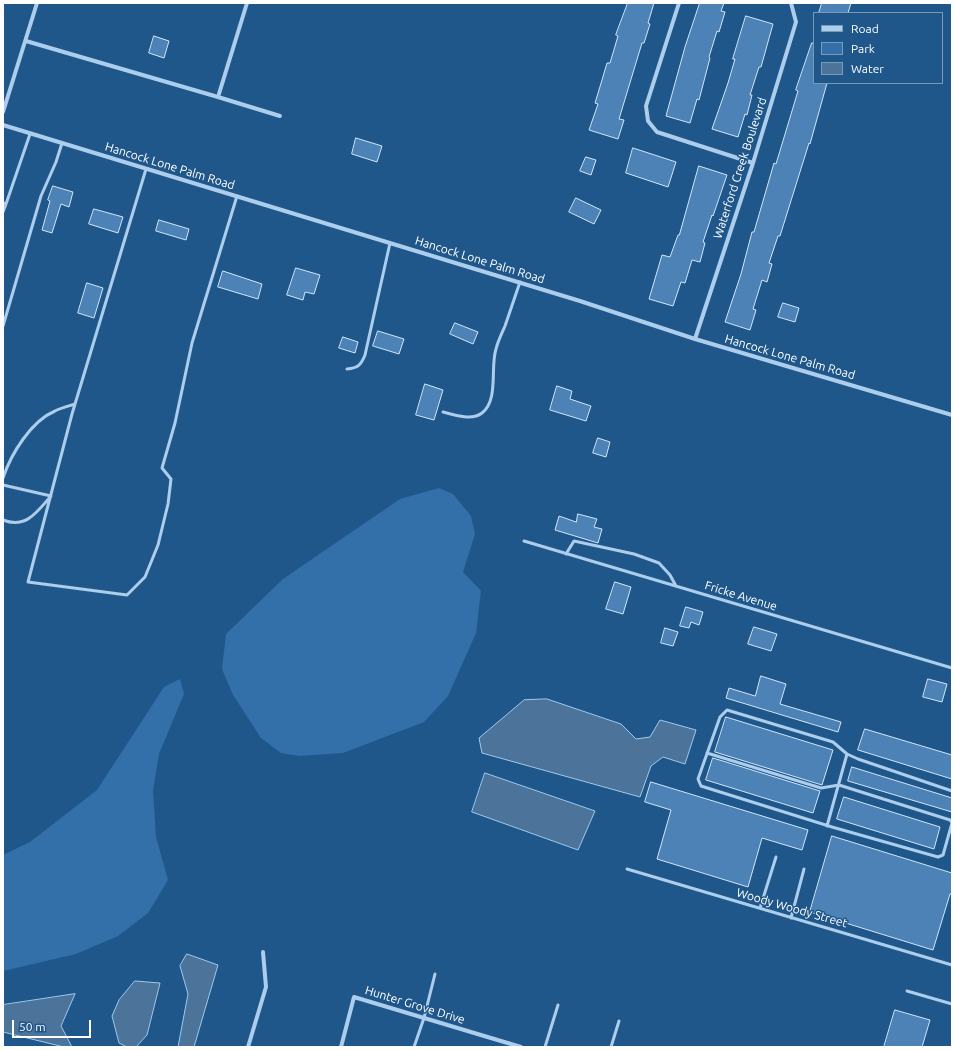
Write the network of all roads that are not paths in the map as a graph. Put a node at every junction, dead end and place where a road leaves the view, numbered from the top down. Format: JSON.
{"nodes":[{"id":1,"x":37,"y":3,"type":"edge"},
{"id":2,"x":247,"y":3,"type":"edge"},
{"id":3,"x":679,"y":3,"type":"edge"},
{"id":4,"x":791,"y":3,"type":"edge"},
{"id":5,"x":26,"y":41,"type":"junction"},
{"id":6,"x":218,"y":97,"type":"junction"},
{"id":7,"x":3,"y":112,"type":"edge"},
{"id":8,"x":280,"y":116,"type":"dead end"},
{"id":9,"x":3,"y":125,"type":"edge"},
{"id":10,"x":30,"y":134,"type":"junction"},
{"id":11,"x":62,"y":144,"type":"junction"},
{"id":12,"x":753,"y":163,"type":"junction"},
{"id":13,"x":146,"y":169,"type":"junction"},
{"id":14,"x":237,"y":196,"type":"junction"},
{"id":15,"x":5,"y":203,"type":"edge"},
{"id":16,"x":3,"y":212,"type":"edge"},
{"id":17,"x":390,"y":243,"type":"junction"},
{"id":18,"x":520,"y":282,"type":"junction"},
{"id":19,"x":3,"y":326,"type":"edge"},
{"id":20,"x":696,"y":339,"type":"junction"},
{"id":21,"x":347,"y":369,"type":"dead end"},
{"id":22,"x":75,"y":404,"type":"junction"},
{"id":23,"x":443,"y":412,"type":"dead end"},
{"id":24,"x":952,"y":415,"type":"edge"},
{"id":25,"x":3,"y":478,"type":"edge"},
{"id":26,"x":3,"y":485,"type":"edge"},
{"id":27,"x":51,"y":496,"type":"junction"},
{"id":28,"x":3,"y":520,"type":"edge"},
{"id":29,"x":524,"y":541,"type":"dead end"},
{"id":30,"x":566,"y":554,"type":"junction"},
{"id":31,"x":676,"y":586,"type":"junction"},
{"id":32,"x":952,"y":668,"type":"edge"},
{"id":33,"x":707,"y":752,"type":"junction"},
{"id":34,"x":847,"y":754,"type":"junction"},
{"id":35,"x":839,"y":786,"type":"junction"},
{"id":36,"x":952,"y":791,"type":"edge"},
{"id":37,"x":952,"y":823,"type":"edge"},
{"id":38,"x":827,"y":826,"type":"junction"},
{"id":39,"x":776,"y":857,"type":"dead end"},
{"id":40,"x":626,"y":869,"type":"dead end"},
{"id":41,"x":804,"y":869,"type":"dead end"},
{"id":42,"x":760,"y":908,"type":"junction"},
{"id":43,"x":791,"y":918,"type":"junction"},
{"id":44,"x":263,"y":952,"type":"dead end"},
{"id":45,"x":952,"y":965,"type":"edge"},
{"id":46,"x":435,"y":974,"type":"dead end"},
{"id":47,"x":907,"y":991,"type":"dead end"},
{"id":48,"x":952,"y":1004,"type":"edge"},
{"id":49,"x":558,"y":1005,"type":"dead end"},
{"id":50,"x":424,"y":1018,"type":"junction"},
{"id":51,"x":619,"y":1022,"type":"dead end"},
{"id":52,"x":248,"y":1047,"type":"edge"},
{"id":53,"x":341,"y":1047,"type":"edge"},
{"id":54,"x":414,"y":1047,"type":"edge"},
{"id":55,"x":521,"y":1047,"type":"edge"},
{"id":56,"x":545,"y":1047,"type":"edge"},
{"id":57,"x":611,"y":1047,"type":"edge"}],
"edges":[{"from":1,"to":5,"type":"street"},
{"from":2,"to":6,"type":"street"},
{"from":3,"to":12,"type":"street"},
{"from":4,"to":12,"type":"street","name":"Waterford Creek Boulevard"},
{"from":5,"to":6,"type":"street"},
{"from":5,"to":7,"type":"street"},
{"from":6,"to":8,"type":"street"},
{"from":9,"to":10,"type":"street","name":"Hancock Lone Palm Road"},
{"from":10,"to":11,"type":"street","name":"Hancock Lone Palm Road"},
{"from":10,"to":15,"type":"lane"},
{"from":11,"to":13,"type":"street","name":"Hancock Lone Palm Road"},
{"from":11,"to":19,"type":"lane"},
{"from":12,"to":20,"type":"street","name":"Waterford Creek Boulevard"},
{"from":13,"to":14,"type":"street","name":"Hancock Lone Palm Road"},
{"from":13,"to":22,"type":"lane"},
{"from":14,"to":17,"type":"street","name":"Hancock Lone Palm Road"},
{"from":14,"to":27,"type":"lane"},
{"from":15,"to":16,"type":"lane"},
{"from":17,"to":18,"type":"street","name":"Hancock Lone Palm Road"},
{"from":17,"to":21,"type":"lane"},
{"from":18,"to":20,"type":"street","name":"Hancock Lone Palm Road"},
{"from":18,"to":23,"type":"lane"},
{"from":20,"to":24,"type":"street","name":"Hancock Lone Palm Road"},
{"from":22,"to":25,"type":"lane"},
{"from":22,"to":27,"type":"lane"},
{"from":26,"to":27,"type":"lane"},
{"from":27,"to":28,"type":"lane"},
{"from":29,"to":30,"type":"lane","name":"Fricke Avenue"},
{"from":30,"to":31,"type":"lane","name":"Fricke Avenue"},
{"from":30,"to":31,"type":"lane"},
{"from":31,"to":32,"type":"lane","name":"Fricke Avenue"},
{"from":33,"to":34,"type":"lane"},
{"from":33,"to":35,"type":"lane"},
{"from":33,"to":38,"type":"lane"},
{"from":34,"to":35,"type":"lane"},
{"from":34,"to":36,"type":"lane"},
{"from":35,"to":37,"type":"lane"},
{"from":35,"to":38,"type":"lane"},
{"from":37,"to":38,"type":"lane"},
{"from":39,"to":42,"type":"lane"},
{"from":40,"to":42,"type":"lane","name":"Woody Woody Street"},
{"from":41,"to":43,"type":"lane"},
{"from":42,"to":43,"type":"lane","name":"Woody Woody Street"},
{"from":43,"to":45,"type":"lane","name":"Woody Woody Street"},
{"from":44,"to":52,"type":"street"},
{"from":46,"to":50,"type":"lane"},
{"from":47,"to":48,"type":"lane"},
{"from":49,"to":56,"type":"lane"},
{"from":50,"to":53,"type":"street","name":"Hunter Grove Drive"},
{"from":50,"to":54,"type":"lane"},
{"from":50,"to":55,"type":"street","name":"Hunter Grove Drive"},
{"from":51,"to":57,"type":"lane"}]}
